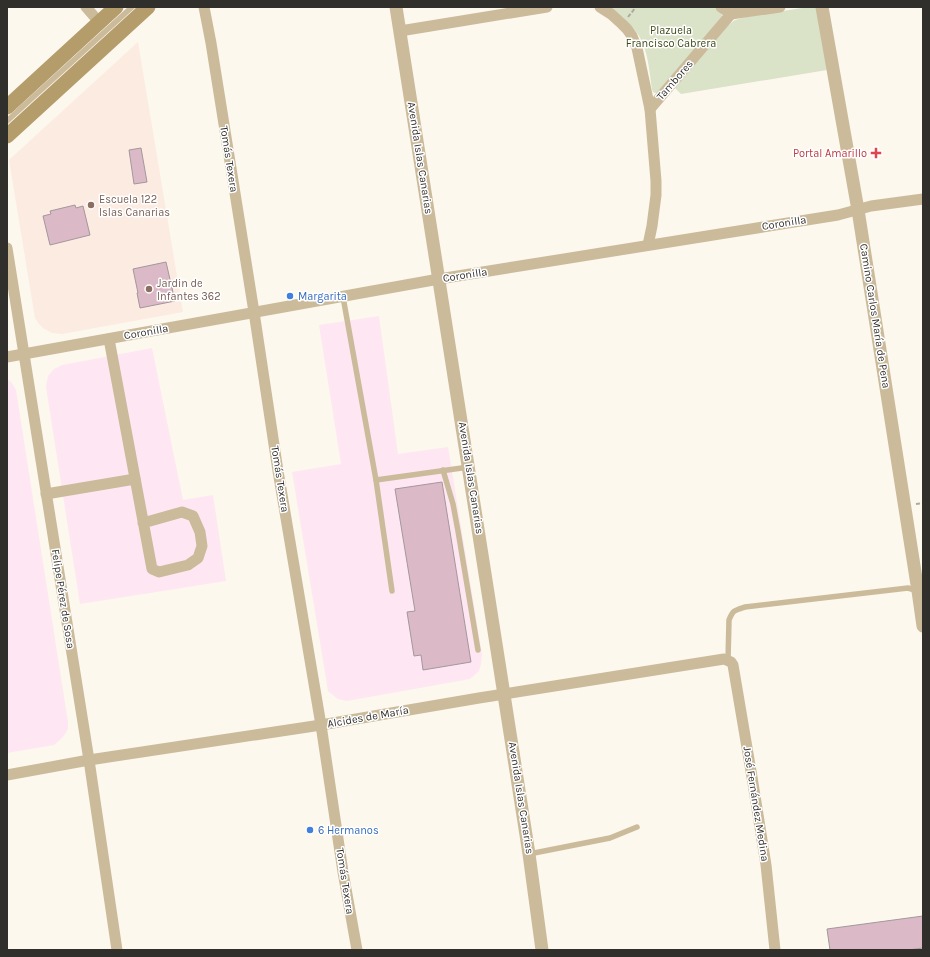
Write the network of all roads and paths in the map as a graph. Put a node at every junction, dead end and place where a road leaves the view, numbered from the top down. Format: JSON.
{"nodes":[{"id":1,"x":86,"y":7,"type":"edge"},
{"id":2,"x":116,"y":7,"type":"edge"},
{"id":3,"x":132,"y":7,"type":"edge"},
{"id":4,"x":148,"y":7,"type":"edge"},
{"id":5,"x":204,"y":7,"type":"edge"},
{"id":6,"x":396,"y":7,"type":"edge"},
{"id":7,"x":541,"y":7,"type":"edge"},
{"id":8,"x":600,"y":7,"type":"edge"},
{"id":9,"x":721,"y":7,"type":"edge"},
{"id":10,"x":780,"y":7,"type":"edge"},
{"id":11,"x":822,"y":7,"type":"edge"},
{"id":12,"x":731,"y":14,"type":"junction"},
{"id":13,"x":99,"y":22,"type":"junction"},
{"id":14,"x":400,"y":31,"type":"junction"},
{"id":15,"x":7,"y":106,"type":"edge"},
{"id":16,"x":650,"y":109,"type":"junction"},
{"id":17,"x":7,"y":121,"type":"edge"},
{"id":18,"x":7,"y":136,"type":"edge"},
{"id":19,"x":923,"y":199,"type":"edge"},
{"id":20,"x":858,"y":210,"type":"junction"},
{"id":21,"x":648,"y":245,"type":"junction"},
{"id":22,"x":7,"y":248,"type":"edge"},
{"id":23,"x":439,"y":279,"type":"junction"},
{"id":24,"x":343,"y":297,"type":"junction"},
{"id":25,"x":254,"y":312,"type":"junction"},
{"id":26,"x":109,"y":339,"type":"junction"},
{"id":27,"x":24,"y":354,"type":"junction"},
{"id":28,"x":7,"y":357,"type":"edge"},
{"id":29,"x":469,"y":467,"type":"junction"},
{"id":30,"x":444,"y":470,"type":"junction"},
{"id":31,"x":135,"y":479,"type":"junction"},
{"id":32,"x":376,"y":480,"type":"junction"},
{"id":33,"x":46,"y":494,"type":"junction"},
{"id":34,"x":143,"y":523,"type":"junction"},
{"id":35,"x":392,"y":591,"type":"dead end"},
{"id":36,"x":921,"y":591,"type":"edge"},
{"id":37,"x":923,"y":626,"type":"edge"},
{"id":38,"x":478,"y":650,"type":"dead end"},
{"id":39,"x":728,"y":660,"type":"junction"},
{"id":40,"x":504,"y":694,"type":"junction"},
{"id":41,"x":321,"y":725,"type":"junction"},
{"id":42,"x":89,"y":760,"type":"junction"},
{"id":43,"x":7,"y":775,"type":"edge"},
{"id":44,"x":638,"y":827,"type":"dead end"},
{"id":45,"x":530,"y":854,"type":"junction"},
{"id":46,"x":117,"y":950,"type":"edge"},
{"id":47,"x":357,"y":950,"type":"edge"},
{"id":48,"x":542,"y":950,"type":"edge"},
{"id":49,"x":775,"y":950,"type":"edge"}],
"edges":[{"from":1,"to":13,"type":"street"},
{"from":2,"to":13,"type":"main road"},
{"from":3,"to":17,"type":"lane"},
{"from":4,"to":18,"type":"main road"},
{"from":5,"to":25,"type":"street","name":"Tomás Texera"},
{"from":6,"to":14,"type":"street","name":"Avenida Islas Canarias"},
{"from":7,"to":14,"type":"street"},
{"from":8,"to":16,"type":"street","name":"Tambores"},
{"from":9,"to":12,"type":"street"},
{"from":10,"to":12,"type":"street"},
{"from":11,"to":20,"type":"street","name":"Camino Carlos María de Pena"},
{"from":12,"to":16,"type":"street","name":"Tambores"},
{"from":13,"to":15,"type":"main road"},
{"from":14,"to":23,"type":"street","name":"Avenida Islas Canarias"},
{"from":16,"to":21,"type":"street"},
{"from":19,"to":20,"type":"street","name":"Coronilla"},
{"from":20,"to":21,"type":"street","name":"Coronilla"},
{"from":20,"to":36,"type":"street","name":"Camino Carlos María de Pena"},
{"from":21,"to":23,"type":"street","name":"Coronilla"},
{"from":22,"to":27,"type":"street","name":"Felipe Pérez de Sosa"},
{"from":23,"to":24,"type":"street","name":"Coronilla"},
{"from":23,"to":29,"type":"street","name":"Avenida Islas Canarias"},
{"from":24,"to":25,"type":"street","name":"Coronilla"},
{"from":24,"to":32,"type":"lane"},
{"from":25,"to":26,"type":"street","name":"Coronilla"},
{"from":25,"to":41,"type":"street","name":"Tomás Texera"},
{"from":26,"to":27,"type":"street","name":"Coronilla"},
{"from":26,"to":31,"type":"street"},
{"from":27,"to":28,"type":"street","name":"Coronilla"},
{"from":27,"to":33,"type":"street","name":"Felipe Pérez de Sosa"},
{"from":29,"to":30,"type":"lane"},
{"from":29,"to":40,"type":"street","name":"Avenida Islas Canarias"},
{"from":30,"to":32,"type":"lane"},
{"from":30,"to":38,"type":"lane"},
{"from":31,"to":33,"type":"street"},
{"from":31,"to":34,"type":"street"},
{"from":32,"to":35,"type":"lane"},
{"from":33,"to":42,"type":"street","name":"Felipe Pérez de Sosa"},
{"from":34,"to":34,"type":"street"},
{"from":36,"to":37,"type":"street","name":"Camino Carlos María de Pena"},
{"from":36,"to":39,"type":"lane"},
{"from":39,"to":40,"type":"street","name":"Alcides de María"},
{"from":39,"to":49,"type":"street","name":"José Fernández Medina"},
{"from":40,"to":41,"type":"street","name":"Alcides de María"},
{"from":40,"to":45,"type":"street","name":"Avenida Islas Canarias"},
{"from":41,"to":42,"type":"street","name":"Alcides de María"},
{"from":41,"to":47,"type":"street","name":"Tomás Texera"},
{"from":42,"to":43,"type":"street","name":"Alcides de María"},
{"from":42,"to":46,"type":"street","name":"Felipe Pérez de Sosa"},
{"from":44,"to":45,"type":"lane"},
{"from":45,"to":48,"type":"street","name":"Avenida Islas Canarias"}]}
